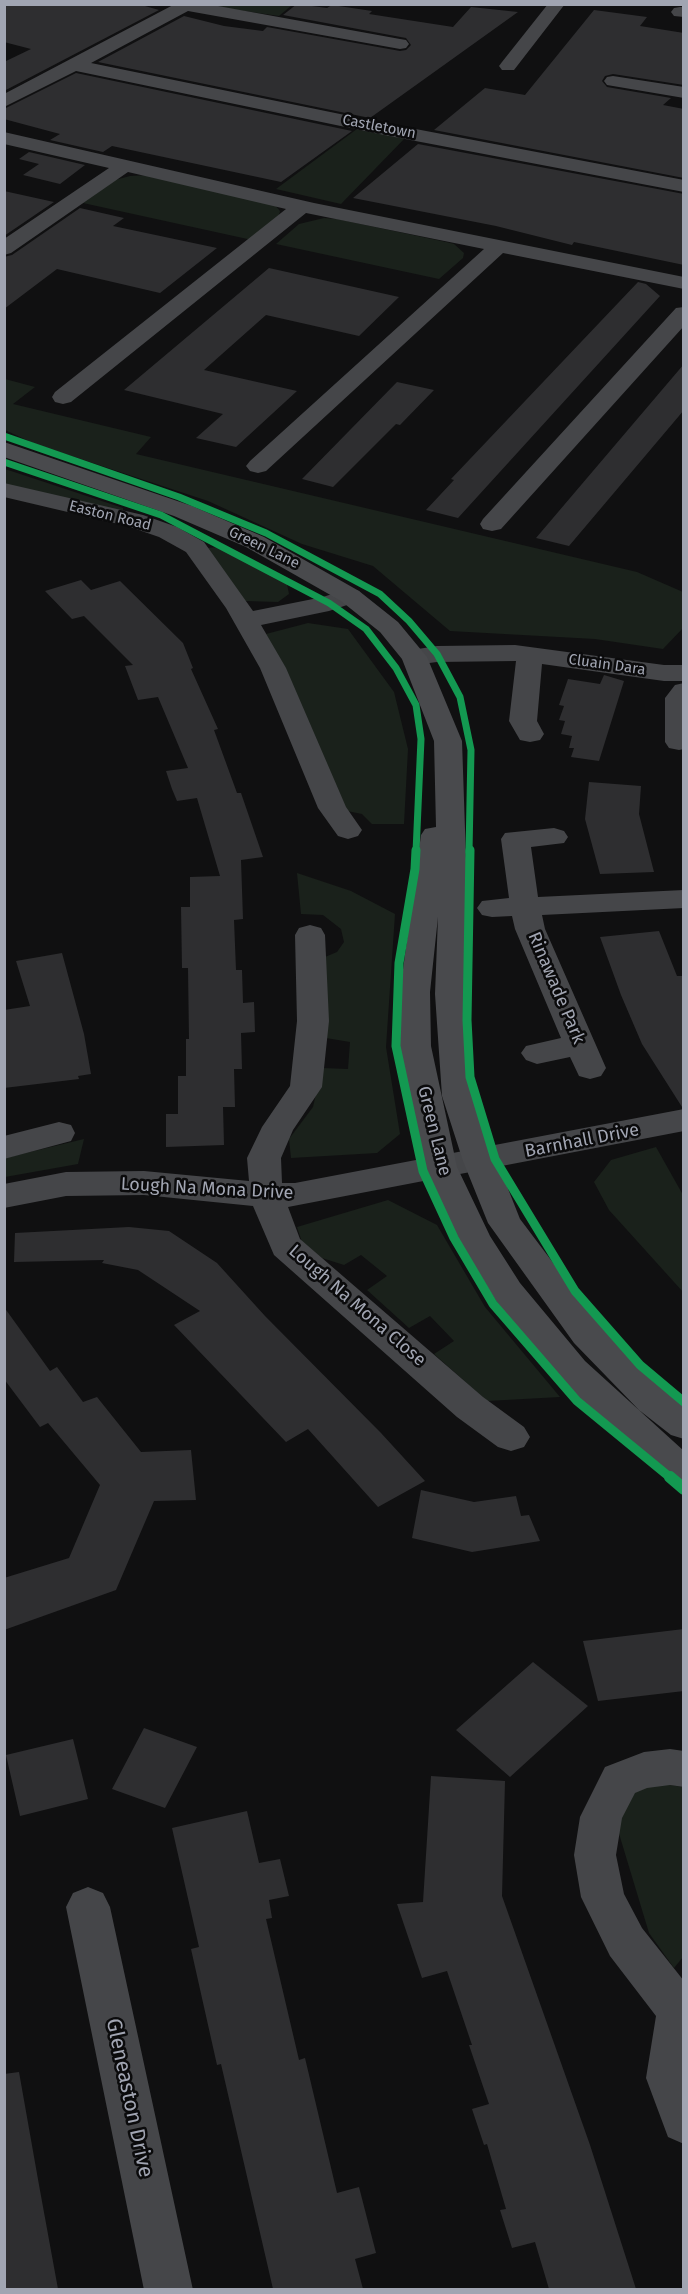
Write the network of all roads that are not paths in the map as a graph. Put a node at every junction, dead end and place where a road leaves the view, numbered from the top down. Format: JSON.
{"nodes":[{"id":1,"x":557,"y":4,"type":"edge"},
{"id":2,"x":187,"y":5,"type":"edge"},
{"id":3,"x":400,"y":44,"type":"dead end"},
{"id":4,"x":74,"y":65,"type":"junction"},
{"id":5,"x":508,"y":66,"type":"dead end"},
{"id":6,"x":613,"y":81,"type":"dead end"},
{"id":7,"x":684,"y":93,"type":"edge"},
{"id":8,"x":6,"y":99,"type":"edge"},
{"id":9,"x":4,"y":138,"type":"edge"},
{"id":10,"x":123,"y":167,"type":"junction"},
{"id":11,"x":684,"y":186,"type":"edge"},
{"id":12,"x":302,"y":206,"type":"junction"},
{"id":13,"x":500,"y":245,"type":"junction"},
{"id":14,"x":4,"y":249,"type":"edge"},
{"id":15,"x":684,"y":283,"type":"edge"},
{"id":16,"x":684,"y":314,"type":"edge"},
{"id":17,"x":63,"y":397,"type":"dead end"},
{"id":18,"x":4,"y":449,"type":"edge"},
{"id":19,"x":258,"y":466,"type":"dead end"},
{"id":20,"x":4,"y":490,"type":"edge"},
{"id":21,"x":492,"y":524,"type":"dead end"},
{"id":22,"x":350,"y":596,"type":"junction"},
{"id":23,"x":246,"y":620,"type":"junction"},
{"id":24,"x":530,"y":655,"type":"junction"},
{"id":25,"x":414,"y":657,"type":"junction"},
{"id":26,"x":684,"y":673,"type":"edge"},
{"id":27,"x":684,"y":691,"type":"edge"},
{"id":28,"x":530,"y":734,"type":"dead end"},
{"id":29,"x":448,"y":741,"type":"junction"},
{"id":30,"x":679,"y":742,"type":"dead end"},
{"id":31,"x":348,"y":830,"type":"dead end"},
{"id":32,"x":554,"y":837,"type":"dead end"},
{"id":33,"x":684,"y":899,"type":"edge"},
{"id":34,"x":525,"y":907,"type":"junction"},
{"id":35,"x":492,"y":908,"type":"dead end"},
{"id":36,"x":310,"y":935,"type":"dead end"},
{"id":37,"x":450,"y":994,"type":"junction"},
{"id":38,"x":537,"y":1053,"type":"dead end"},
{"id":39,"x":684,"y":1120,"type":"edge"},
{"id":40,"x":59,"y":1132,"type":"dead end"},
{"id":41,"x":4,"y":1148,"type":"edge"},
{"id":42,"x":480,"y":1161,"type":"junction"},
{"id":43,"x":440,"y":1167,"type":"junction"},
{"id":44,"x":266,"y":1195,"type":"junction"},
{"id":45,"x":4,"y":1196,"type":"edge"},
{"id":46,"x":572,"y":1371,"type":"junction"},
{"id":47,"x":684,"y":1425,"type":"edge"},
{"id":48,"x":511,"y":1437,"type":"dead end"},
{"id":49,"x":684,"y":1471,"type":"edge"},
{"id":50,"x":684,"y":1769,"type":"edge"},
{"id":51,"x":88,"y":1907,"type":"dead end"},
{"id":52,"x":681,"y":2008,"type":"edge"},
{"id":53,"x":684,"y":2121,"type":"edge"},
{"id":54,"x":170,"y":2289,"type":"edge"}],
"edges":[{"from":1,"to":5,"type":"street"},
{"from":2,"to":3,"type":"street"},
{"from":2,"to":4,"type":"street"},
{"from":4,"to":8,"type":"street"},
{"from":4,"to":11,"type":"street","name":"Castletown"},
{"from":6,"to":7,"type":"street"},
{"from":9,"to":10,"type":"street"},
{"from":10,"to":12,"type":"street"},
{"from":10,"to":14,"type":"street"},
{"from":12,"to":13,"type":"street"},
{"from":12,"to":17,"type":"street"},
{"from":13,"to":15,"type":"street"},
{"from":13,"to":19,"type":"street"},
{"from":16,"to":21,"type":"street"},
{"from":18,"to":22,"type":"street","name":"Green Lane"},
{"from":20,"to":23,"type":"street","name":"Easton Road"},
{"from":22,"to":23,"type":"street"},
{"from":22,"to":25,"type":"street","name":"Green Lane"},
{"from":23,"to":31,"type":"street","name":"Easton Road"},
{"from":24,"to":25,"type":"street","name":"Cluain Dara"},
{"from":24,"to":26,"type":"street","name":"Cluain Dara"},
{"from":24,"to":28,"type":"street"},
{"from":25,"to":29,"type":"street","name":"Green Lane"},
{"from":27,"to":30,"type":"street"},
{"from":29,"to":37,"type":"street","name":"Green Lane"},
{"from":29,"to":43,"type":"street","name":"Green Lane"},
{"from":32,"to":34,"type":"street","name":"Rinawade Park"},
{"from":33,"to":34,"type":"street","name":"Rinawade Park"},
{"from":34,"to":35,"type":"street","name":"Rinawade Park"},
{"from":34,"to":38,"type":"street","name":"Rinawade Park"},
{"from":36,"to":44,"type":"street","name":"Lough Na Mona Close"},
{"from":37,"to":42,"type":"street","name":"Green Lane"},
{"from":37,"to":43,"type":"street"},
{"from":39,"to":42,"type":"street","name":"Barnhall Drive"},
{"from":40,"to":41,"type":"street"},
{"from":42,"to":43,"type":"street","name":"Lough Na Mona Drive"},
{"from":42,"to":46,"type":"street"},
{"from":42,"to":47,"type":"street","name":"Green Lane"},
{"from":43,"to":44,"type":"street","name":"Lough Na Mona Drive"},
{"from":43,"to":46,"type":"street","name":"Green Lane"},
{"from":44,"to":45,"type":"street","name":"Lough Na Mona Drive"},
{"from":44,"to":48,"type":"street","name":"Lough Na Mona Close"},
{"from":46,"to":49,"type":"street","name":"Green Lane"},
{"from":50,"to":52,"type":"street"},
{"from":51,"to":54,"type":"street","name":"Gleneaston Drive"},
{"from":52,"to":53,"type":"street"}]}
